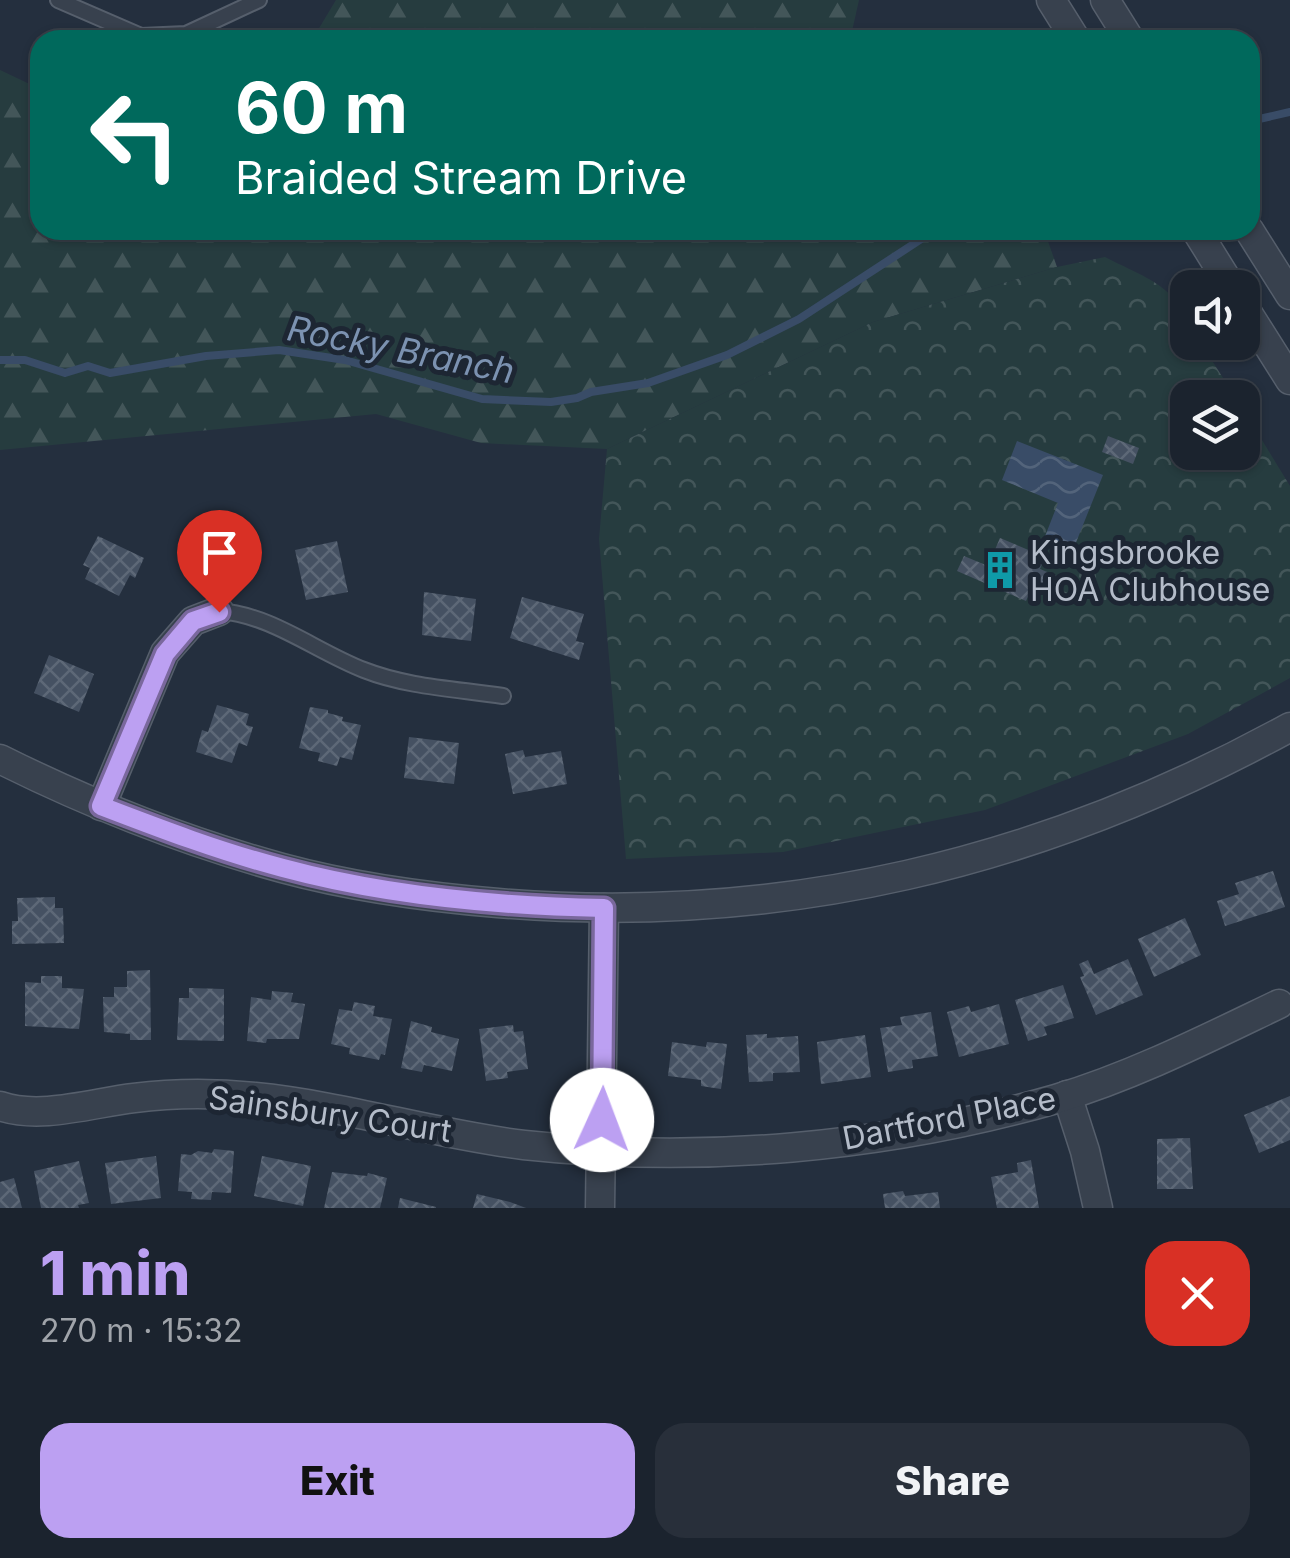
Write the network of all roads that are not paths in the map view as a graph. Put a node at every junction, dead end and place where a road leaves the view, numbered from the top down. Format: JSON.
{"nodes":[{"id":1,"x":58,"y":0,"type":"edge"},
{"id":2,"x":259,"y":0,"type":"edge"},
{"id":3,"x":1051,"y":0,"type":"edge"},
{"id":4,"x":1105,"y":0,"type":"edge"},
{"id":5,"x":127,"y":30,"type":"edge"},
{"id":6,"x":195,"y":30,"type":"edge"},
{"id":7,"x":1070,"y":30,"type":"edge"},
{"id":8,"x":1124,"y":30,"type":"edge"},
{"id":9,"x":1202,"y":240,"type":"edge"},
{"id":10,"x":1255,"y":240,"type":"edge"},
{"id":11,"x":1221,"y":270,"type":"edge"},
{"id":12,"x":1290,"y":295,"type":"edge"},
{"id":13,"x":1260,"y":332,"type":"edge"},
{"id":14,"x":1290,"y":380,"type":"edge"},
{"id":15,"x":219,"y":612,"type":"joint"},
{"id":16,"x":503,"y":696,"type":"dead end"},
{"id":17,"x":1290,"y":727,"type":"edge"},
{"id":18,"x":0,"y":759,"type":"edge"},
{"id":19,"x":101,"y":806,"type":"junction"},
{"id":20,"x":604,"y":908,"type":"junction"},
{"id":21,"x":1279,"y":1004,"type":"dead end"},
{"id":22,"x":1067,"y":1095,"type":"junction"},
{"id":23,"x":0,"y":1106,"type":"edge"},
{"id":24,"x":602,"y":1152,"type":"junction"},
{"id":25,"x":600,"y":1208,"type":"edge"},
{"id":26,"x":1098,"y":1208,"type":"edge"}],
"edges":[{"from":1,"to":5,"type":"lane"},
{"from":2,"to":6,"type":"lane"},
{"from":3,"to":7,"type":"street"},
{"from":4,"to":8,"type":"street"},
{"from":9,"to":11,"type":"street"},
{"from":10,"to":12,"type":"street"},
{"from":13,"to":14,"type":"street"},
{"from":15,"to":16,"type":"lane"},
{"from":15,"to":19,"type":"street"},
{"from":17,"to":20,"type":"street"},
{"from":18,"to":19,"type":"street"},
{"from":19,"to":20,"type":"street"},
{"from":20,"to":24,"type":"street"},
{"from":21,"to":22,"type":"street","name":"Dartford Place"},
{"from":22,"to":24,"type":"street","name":"Dartford Place"},
{"from":22,"to":26,"type":"street"},
{"from":23,"to":24,"type":"street","name":"Sainsbury Court"},
{"from":24,"to":25,"type":"street"}]}
